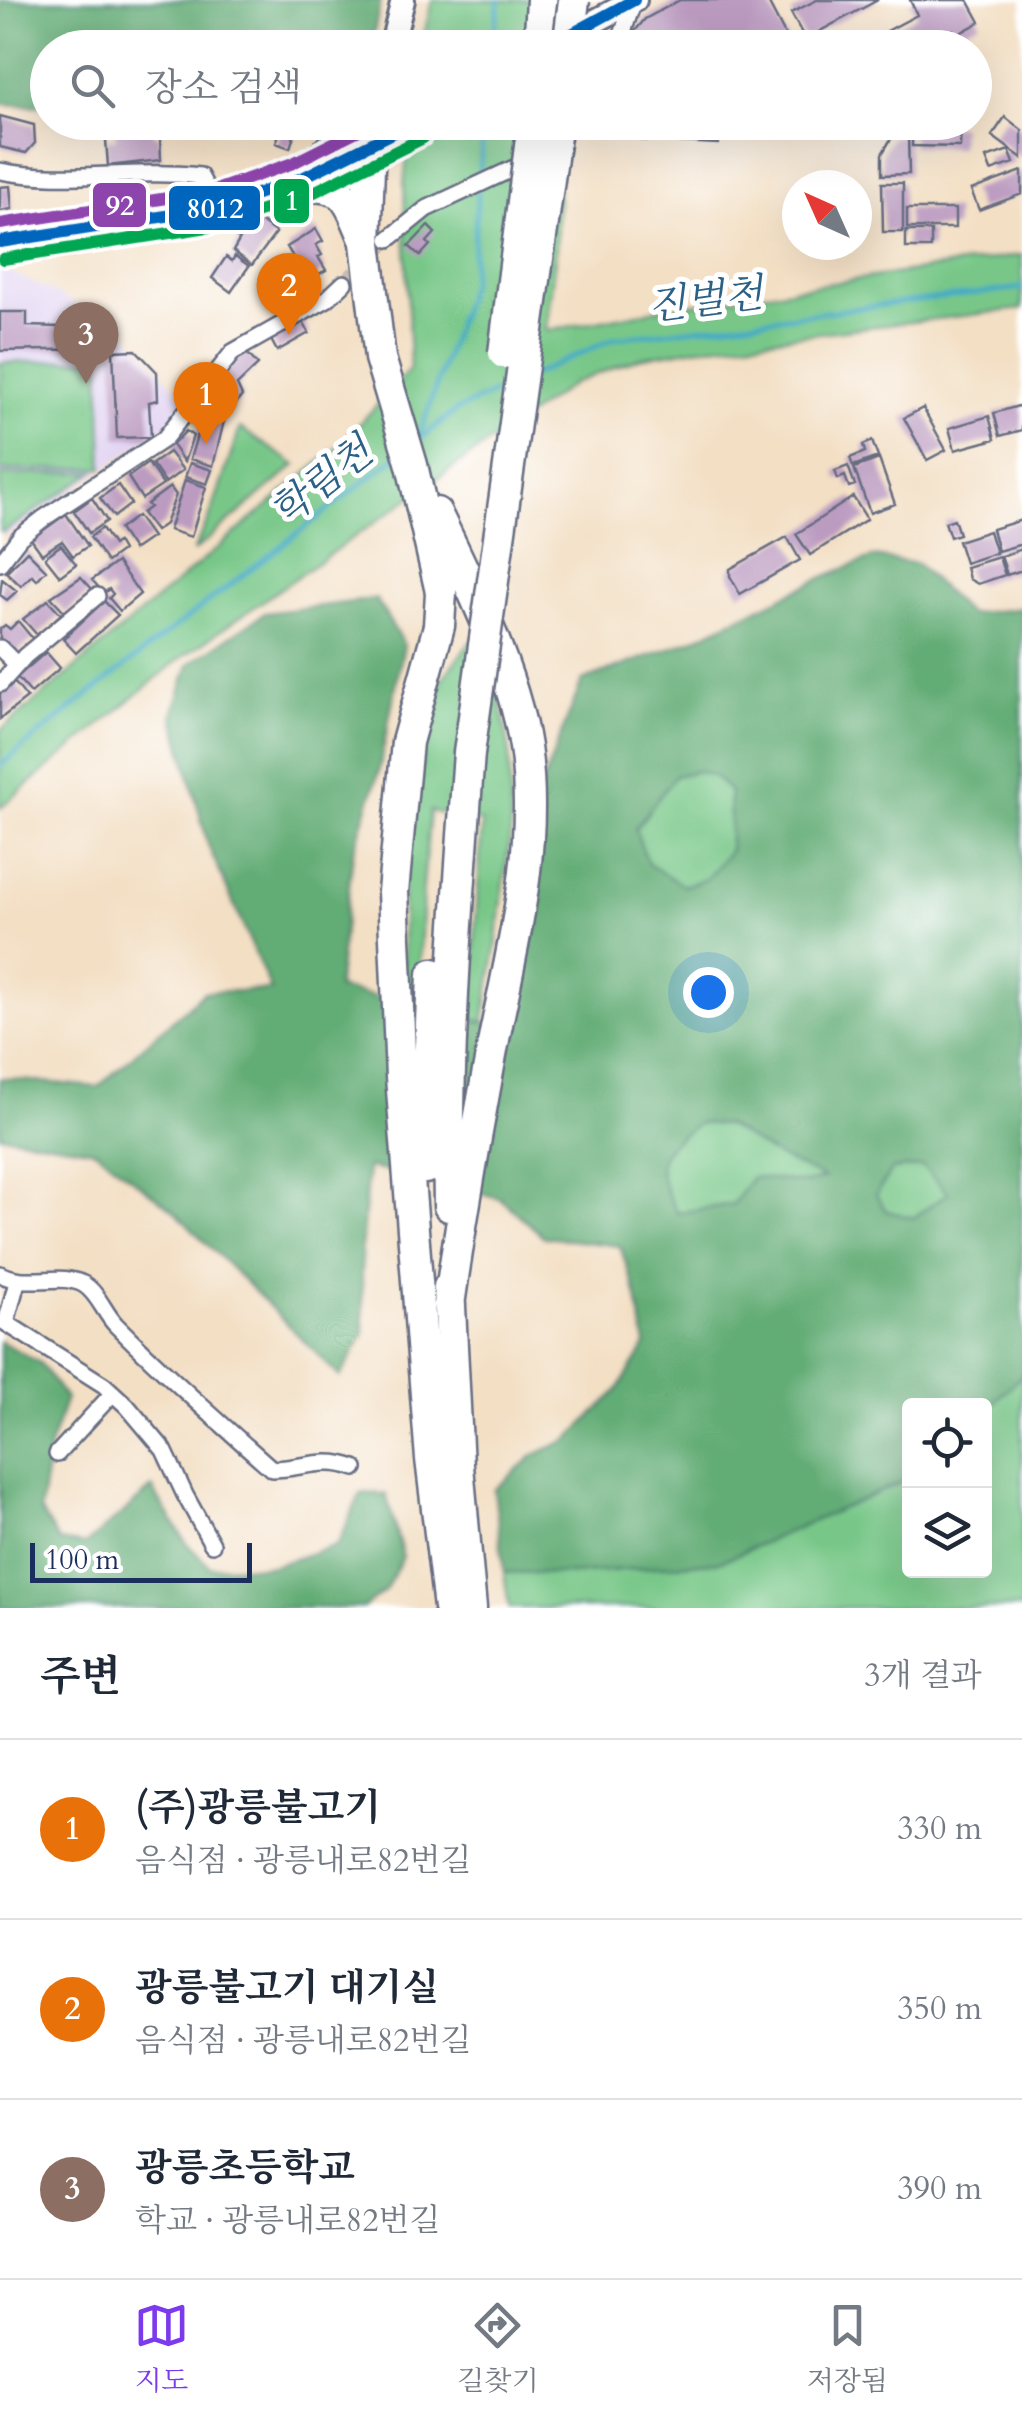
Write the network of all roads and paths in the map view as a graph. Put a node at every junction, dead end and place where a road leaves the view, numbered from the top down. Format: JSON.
{"nodes":[{"id":1,"x":404,"y":0,"type":"edge"},
{"id":2,"x":542,"y":0,"type":"edge"},
{"id":3,"x":574,"y":0,"type":"edge"},
{"id":4,"x":634,"y":0,"type":"edge"},
{"id":5,"x":396,"y":30,"type":"edge"},
{"id":6,"x":542,"y":30,"type":"edge"},
{"id":7,"x":570,"y":30,"type":"edge"},
{"id":8,"x":576,"y":30,"type":"edge"},
{"id":9,"x":625,"y":30,"type":"edge"},
{"id":10,"x":334,"y":140,"type":"edge"},
{"id":11,"x":363,"y":140,"type":"edge"},
{"id":12,"x":373,"y":140,"type":"edge"},
{"id":13,"x":531,"y":140,"type":"edge"},
{"id":14,"x":547,"y":140,"type":"edge"},
{"id":15,"x":557,"y":140,"type":"edge"},
{"id":16,"x":0,"y":171,"type":"edge"},
{"id":17,"x":286,"y":184,"type":"junction"},
{"id":18,"x":216,"y":208,"type":"junction"},
{"id":19,"x":378,"y":241,"type":"junction"},
{"id":20,"x":0,"y":242,"type":"edge"},
{"id":21,"x":344,"y":283,"type":"tunnel mouth"},
{"id":22,"x":412,"y":466,"type":"junction"},
{"id":23,"x":0,"y":563,"type":"edge"},
{"id":24,"x":97,"y":596,"type":"dead end"},
{"id":25,"x":0,"y":648,"type":"edge"},
{"id":26,"x":17,"y":666,"type":"junction"},
{"id":27,"x":0,"y":684,"type":"edge"},
{"id":28,"x":460,"y":752,"type":"junction"},
{"id":29,"x":0,"y":1274,"type":"edge"},
{"id":30,"x":17,"y":1282,"type":"junction"},
{"id":31,"x":434,"y":1308,"type":"junction"},
{"id":32,"x":112,"y":1393,"type":"junction"},
{"id":33,"x":57,"y":1454,"type":"dead end"},
{"id":34,"x":355,"y":1468,"type":"dead end"},
{"id":35,"x":212,"y":1544,"type":"dead end"},
{"id":36,"x":449,"y":1608,"type":"edge"},
{"id":37,"x":471,"y":1608,"type":"edge"}],
"edges":[{"from":1,"to":5,"type":"street"},
{"from":2,"to":6,"type":"highway"},
{"from":3,"to":7,"type":"highway","bridge":true},
{"from":4,"to":8,"type":"street"},
{"from":4,"to":9,"type":"street"},
{"from":10,"to":17,"type":"street"},
{"from":11,"to":17,"type":"street"},
{"from":12,"to":19,"type":"highway"},
{"from":13,"to":28,"type":"highway","bridge":true},
{"from":14,"to":19,"type":"street"},
{"from":15,"to":28,"type":"highway","bridge":true},
{"from":16,"to":18,"type":"street"},
{"from":17,"to":18,"type":"street"},
{"from":17,"to":19,"type":"highway"},
{"from":18,"to":20,"type":"street"},
{"from":19,"to":22,"type":"highway"},
{"from":21,"to":23,"type":"street"},
{"from":22,"to":31,"type":"highway"},
{"from":22,"to":31,"type":"highway"},
{"from":24,"to":26,"type":"street"},
{"from":25,"to":26,"type":"street"},
{"from":26,"to":27,"type":"street"},
{"from":28,"to":31,"type":"highway"},
{"from":29,"to":30,"type":"street"},
{"from":30,"to":32,"type":"street"},
{"from":30,"to":34,"type":"street"},
{"from":31,"to":36,"type":"highway"},
{"from":31,"to":37,"type":"highway"},
{"from":32,"to":33,"type":"street"},
{"from":32,"to":35,"type":"street"}]}
